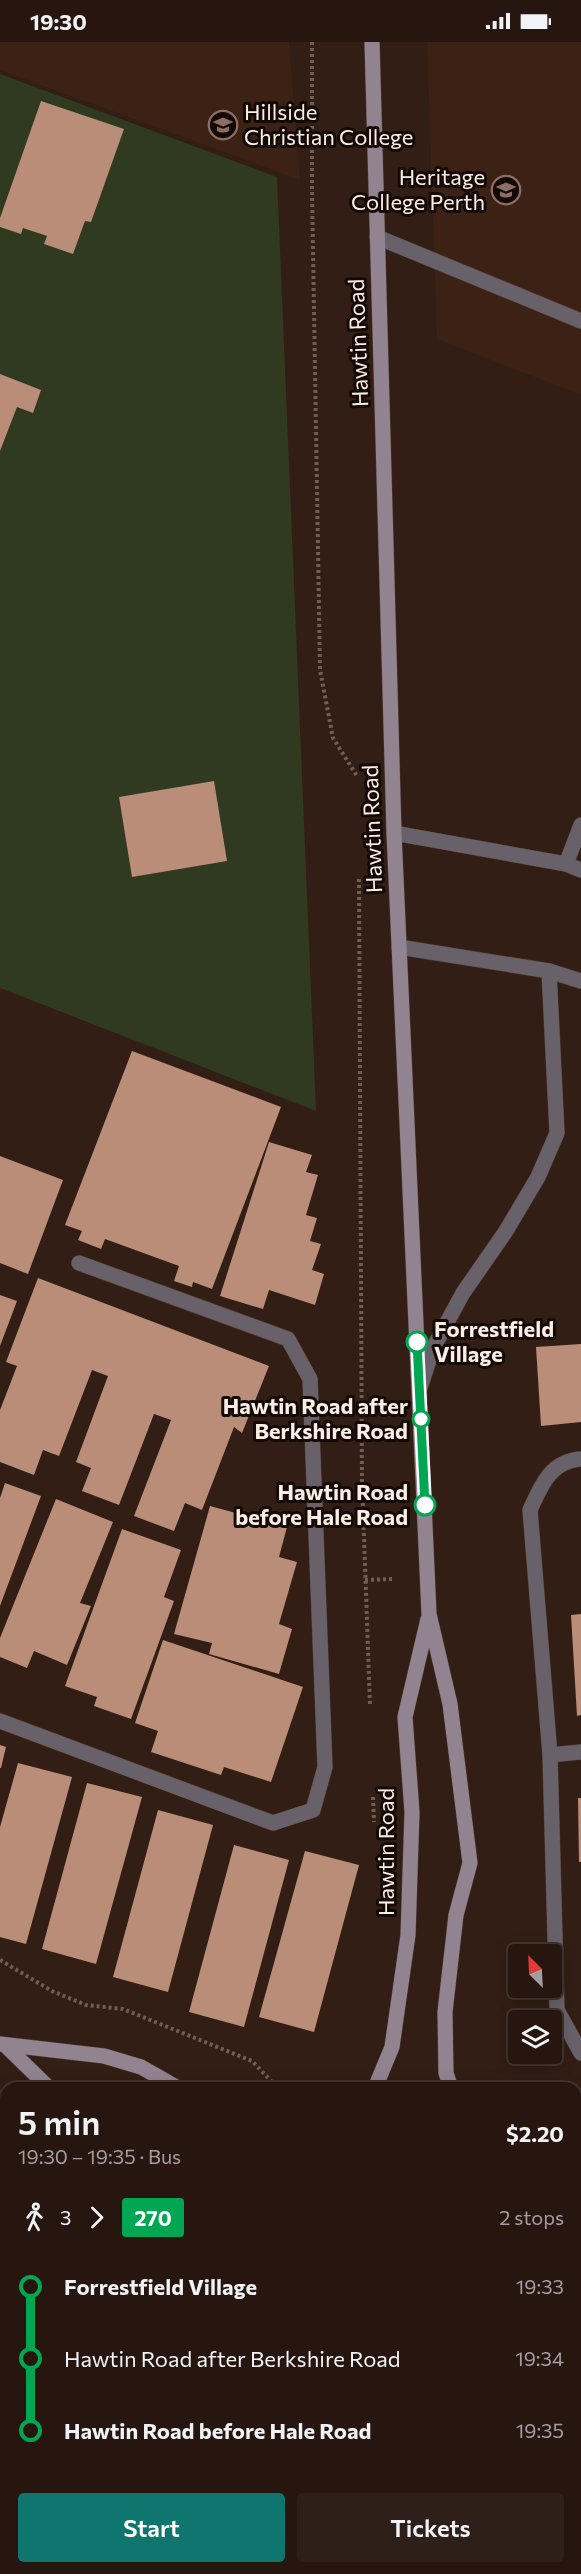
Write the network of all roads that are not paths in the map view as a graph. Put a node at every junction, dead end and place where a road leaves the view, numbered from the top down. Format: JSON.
{"nodes":[{"id":1,"x":372,"y":42,"type":"edge"},
{"id":2,"x":377,"y":237,"type":"junction"},
{"id":3,"x":581,"y":321,"type":"edge"},
{"id":4,"x":581,"y":825,"type":"edge"},
{"id":5,"x":394,"y":833,"type":"junction"},
{"id":6,"x":566,"y":864,"type":"junction"},
{"id":7,"x":581,"y":870,"type":"edge"},
{"id":8,"x":399,"y":947,"type":"junction"},
{"id":9,"x":549,"y":971,"type":"junction"},
{"id":10,"x":581,"y":981,"type":"edge"},
{"id":11,"x":79,"y":1263,"type":"dead end"},
{"id":12,"x":419,"y":1389,"type":"junction"},
{"id":13,"x":581,"y":1460,"type":"edge"},
{"id":14,"x":429,"y":1614,"type":"junction"},
{"id":15,"x":0,"y":1721,"type":"edge"},
{"id":16,"x":581,"y":1752,"type":"edge"},
{"id":17,"x":550,"y":1755,"type":"junction"},
{"id":18,"x":3,"y":2045,"type":"edge"},
{"id":19,"x":581,"y":2053,"type":"edge"},
{"id":20,"x":43,"y":2082,"type":"edge"},
{"id":21,"x":167,"y":2082,"type":"edge"},
{"id":22,"x":378,"y":2082,"type":"edge"},
{"id":23,"x":449,"y":2082,"type":"edge"}],
"edges":[{"from":1,"to":2,"type":"main road","name":"Hawtin Road"},
{"from":2,"to":3,"type":"street"},
{"from":2,"to":5,"type":"main road","name":"Hawtin Road"},
{"from":4,"to":6,"type":"street"},
{"from":5,"to":6,"type":"street"},
{"from":5,"to":8,"type":"main road","name":"Hawtin Road"},
{"from":6,"to":7,"type":"street"},
{"from":8,"to":9,"type":"street"},
{"from":8,"to":12,"type":"main road","name":"Hawtin Road"},
{"from":9,"to":10,"type":"street"},
{"from":9,"to":12,"type":"street"},
{"from":11,"to":15,"type":"street"},
{"from":12,"to":14,"type":"main road","name":"Hawtin Road"},
{"from":13,"to":17,"type":"street"},
{"from":14,"to":22,"type":"main road","name":"Hawtin Road"},
{"from":14,"to":23,"type":"main road","name":"Hawtin Road"},
{"from":16,"to":17,"type":"street"},
{"from":17,"to":19,"type":"street"},
{"from":18,"to":20,"type":"main road"},
{"from":18,"to":21,"type":"main road"}]}
